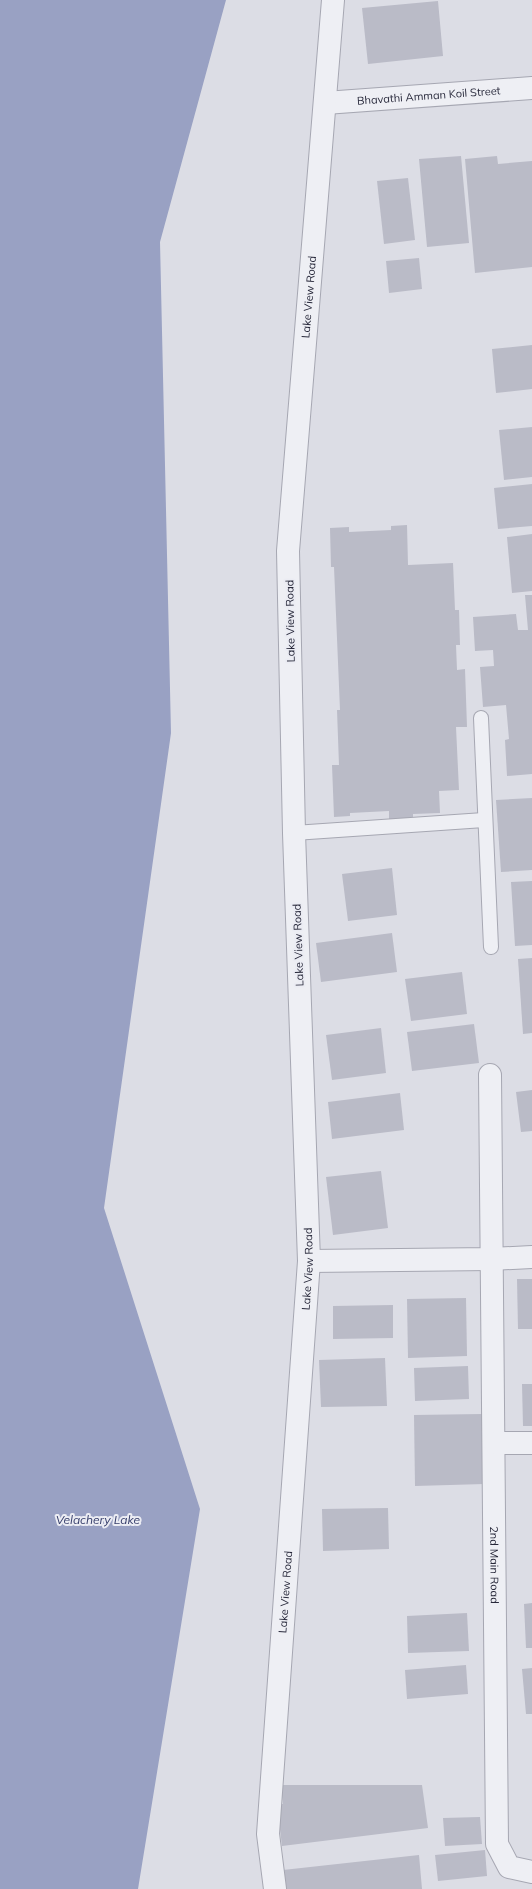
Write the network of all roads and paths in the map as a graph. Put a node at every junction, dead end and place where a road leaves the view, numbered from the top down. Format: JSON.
{"nodes":[{"id":1,"x":333,"y":0,"type":"edge"},
{"id":2,"x":532,"y":88,"type":"edge"},
{"id":3,"x":325,"y":103,"type":"junction"},
{"id":4,"x":481,"y":718,"type":"dead end"},
{"id":5,"x":484,"y":820,"type":"junction"},
{"id":6,"x":294,"y":832,"type":"junction"},
{"id":7,"x":491,"y":947,"type":"dead end"},
{"id":8,"x":490,"y":1075,"type":"dead end"},
{"id":9,"x":532,"y":1257,"type":"edge"},
{"id":10,"x":491,"y":1259,"type":"junction"},
{"id":11,"x":309,"y":1261,"type":"junction"},
{"id":12,"x":495,"y":1443,"type":"junction"},
{"id":13,"x":532,"y":1443,"type":"edge"},
{"id":14,"x":532,"y":1872,"type":"edge"},
{"id":15,"x":275,"y":1889,"type":"edge"}],
"edges":[{"from":1,"to":3,"type":"street","name":"Lake View Road"},
{"from":2,"to":3,"type":"street","name":"Bhavathi Amman Koil Street"},
{"from":3,"to":6,"type":"street","name":"Lake View Road"},
{"from":4,"to":5,"type":"lane"},
{"from":5,"to":6,"type":"lane"},
{"from":5,"to":7,"type":"lane"},
{"from":6,"to":11,"type":"street","name":"Lake View Road"},
{"from":8,"to":10,"type":"street","name":"2nd Main Road"},
{"from":9,"to":10,"type":"street"},
{"from":10,"to":11,"type":"street"},
{"from":10,"to":12,"type":"street","name":"2nd Main Road"},
{"from":11,"to":15,"type":"street","name":"Lake View Road"},
{"from":12,"to":13,"type":"street"},
{"from":12,"to":14,"type":"street","name":"2nd Main Road"}]}
